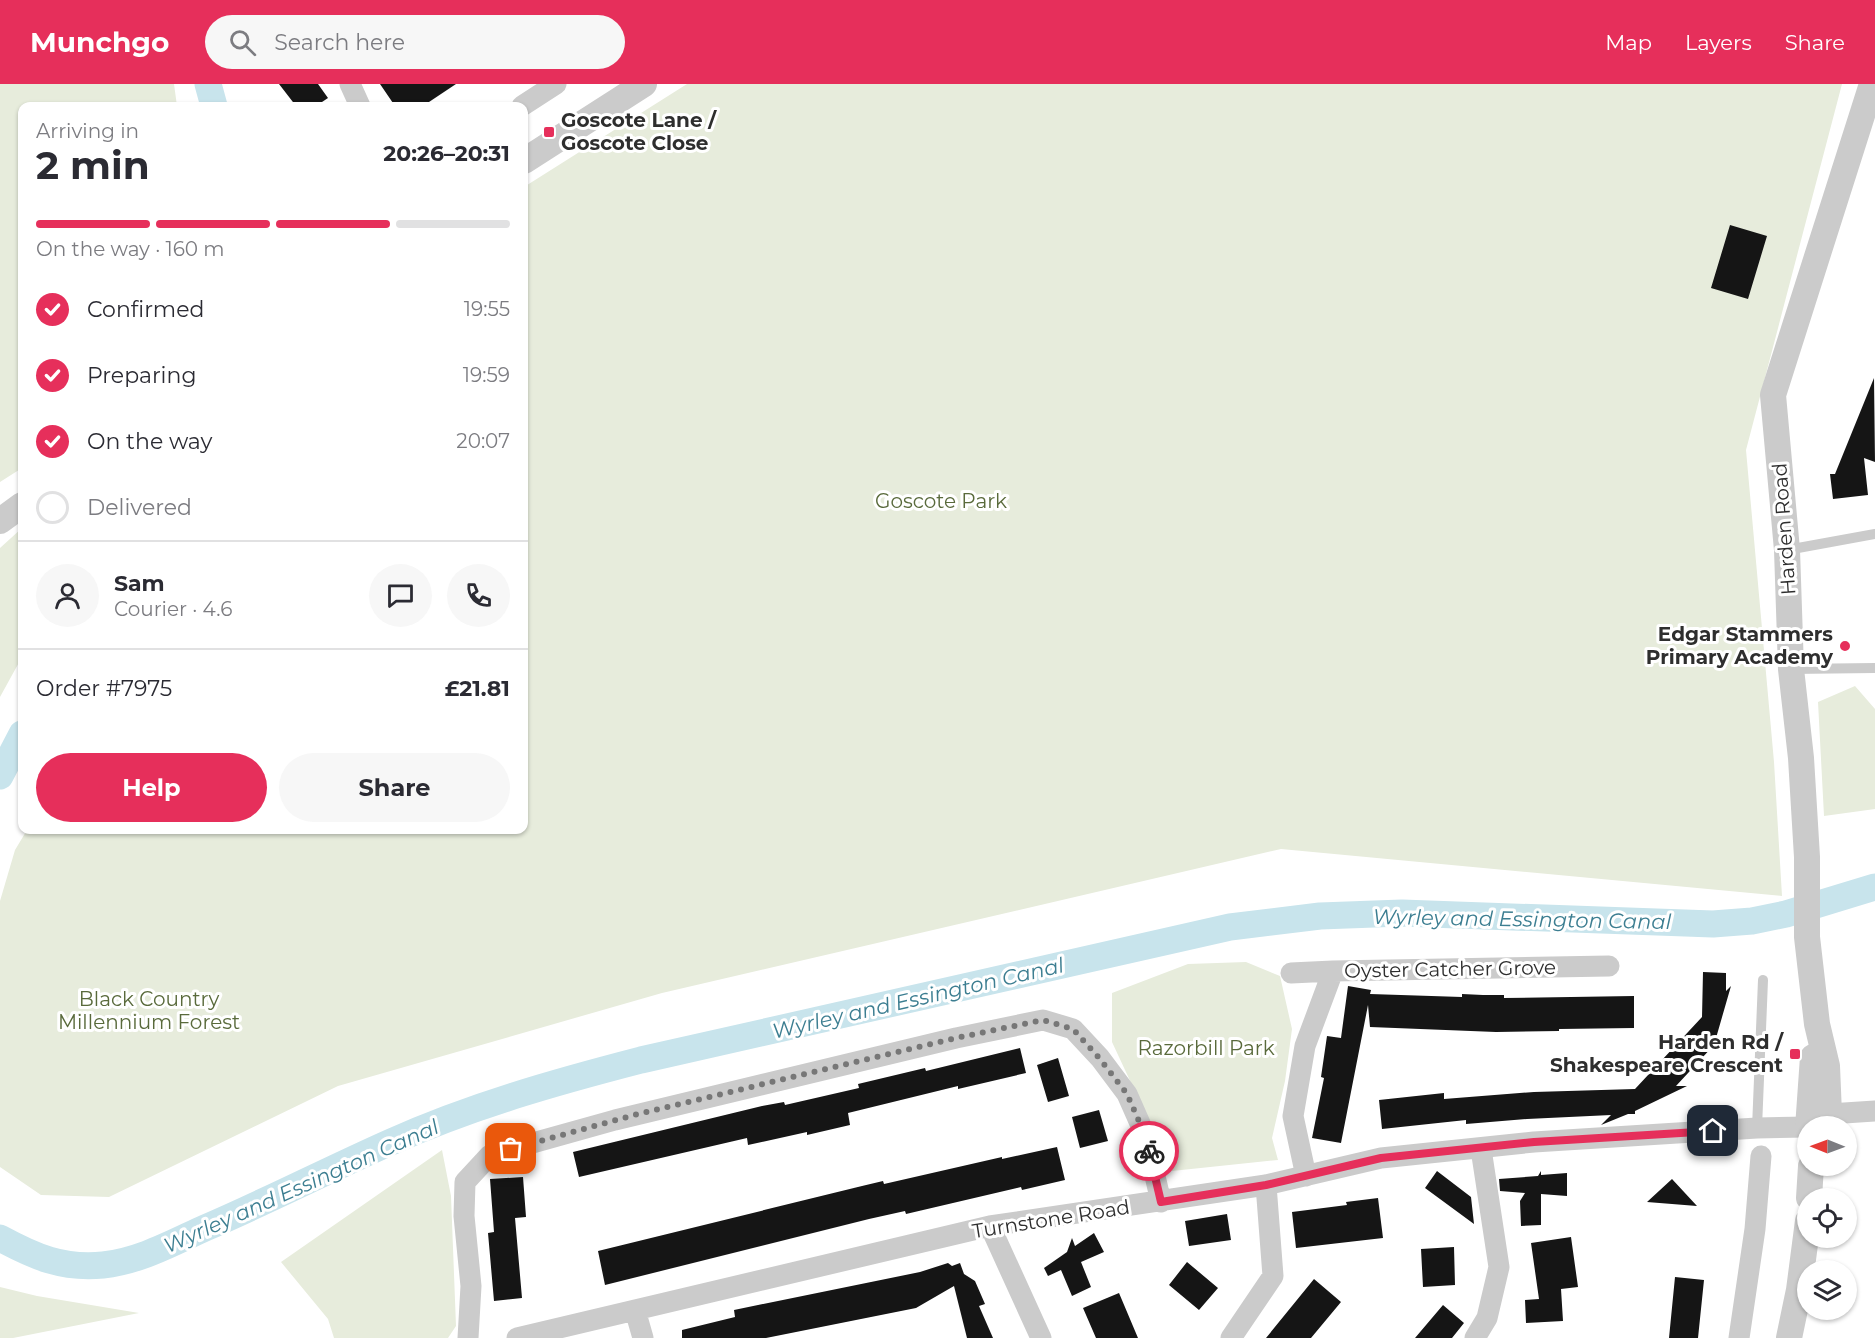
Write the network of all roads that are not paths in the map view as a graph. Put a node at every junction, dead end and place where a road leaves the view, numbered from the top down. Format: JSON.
{"nodes":[{"id":1,"x":350,"y":84,"type":"edge"},
{"id":2,"x":556,"y":84,"type":"edge"},
{"id":3,"x":644,"y":84,"type":"edge"},
{"id":4,"x":1872,"y":84,"type":"edge"},
{"id":5,"x":358,"y":102,"type":"edge"},
{"id":6,"x":528,"y":102,"type":"edge"},
{"id":7,"x":528,"y":158,"type":"edge"},
{"id":8,"x":18,"y":508,"type":"edge"},
{"id":9,"x":0,"y":521,"type":"edge"},
{"id":10,"x":1875,"y":534,"type":"edge"},
{"id":11,"x":1788,"y":550,"type":"junction"},
{"id":12,"x":1875,"y":668,"type":"edge"},
{"id":13,"x":1791,"y":669,"type":"junction"},
{"id":14,"x":1609,"y":966,"type":"dead end"},
{"id":15,"x":1333,"y":971,"type":"junction"},
{"id":16,"x":1292,"y":973,"type":"dead end"},
{"id":17,"x":1763,"y":980,"type":"dead end"},
{"id":18,"x":1875,"y":1111,"type":"edge"},
{"id":19,"x":1818,"y":1116,"type":"edge"},
{"id":20,"x":1853,"y":1116,"type":"edge"},
{"id":21,"x":1797,"y":1125,"type":"edge"},
{"id":22,"x":1757,"y":1128,"type":"junction"},
{"id":23,"x":1481,"y":1149,"type":"junction"},
{"id":24,"x":1761,"y":1156,"type":"dead end"},
{"id":25,"x":1306,"y":1176,"type":"junction"},
{"id":26,"x":1266,"y":1185,"type":"junction"},
{"id":27,"x":1161,"y":1202,"type":"junction"},
{"id":28,"x":990,"y":1226,"type":"junction"},
{"id":29,"x":1804,"y":1248,"type":"edge"},
{"id":30,"x":635,"y":1310,"type":"junction"},
{"id":31,"x":468,"y":1338,"type":"edge"},
{"id":32,"x":517,"y":1338,"type":"edge"},
{"id":33,"x":643,"y":1338,"type":"edge"},
{"id":34,"x":1041,"y":1338,"type":"edge"},
{"id":35,"x":1231,"y":1338,"type":"edge"},
{"id":36,"x":1475,"y":1338,"type":"edge"},
{"id":37,"x":1739,"y":1338,"type":"edge"},
{"id":38,"x":1789,"y":1338,"type":"edge"}],
"edges":[{"from":1,"to":5,"type":"street"},
{"from":2,"to":6,"type":"street"},
{"from":3,"to":7,"type":"street"},
{"from":4,"to":11,"type":"street","name":"Harden Road"},
{"from":8,"to":9,"type":"street"},
{"from":10,"to":11,"type":"lane"},
{"from":11,"to":13,"type":"street","name":"Harden Road"},
{"from":12,"to":13,"type":"lane"},
{"from":13,"to":19,"type":"street","name":"Harden Road"},
{"from":14,"to":15,"type":"street","name":"Oyster Catcher Grove"},
{"from":15,"to":16,"type":"street","name":"Oyster Catcher Grove"},
{"from":15,"to":25,"type":"street"},
{"from":17,"to":22,"type":"lane"},
{"from":18,"to":20,"type":"street","name":"Turnstone Road"},
{"from":21,"to":22,"type":"street","name":"Turnstone Road"},
{"from":22,"to":23,"type":"street","name":"Turnstone Road"},
{"from":23,"to":25,"type":"street","name":"Turnstone Road"},
{"from":23,"to":36,"type":"street"},
{"from":24,"to":37,"type":"street"},
{"from":25,"to":26,"type":"street","name":"Turnstone Road"},
{"from":26,"to":27,"type":"street","name":"Turnstone Road"},
{"from":26,"to":35,"type":"street"},
{"from":27,"to":28,"type":"street","name":"Turnstone Road"},
{"from":27,"to":31,"type":"street"},
{"from":28,"to":30,"type":"street","name":"Turnstone Road"},
{"from":28,"to":34,"type":"street"},
{"from":29,"to":38,"type":"street"},
{"from":30,"to":32,"type":"street","name":"Turnstone Road"},
{"from":30,"to":33,"type":"street"}]}
